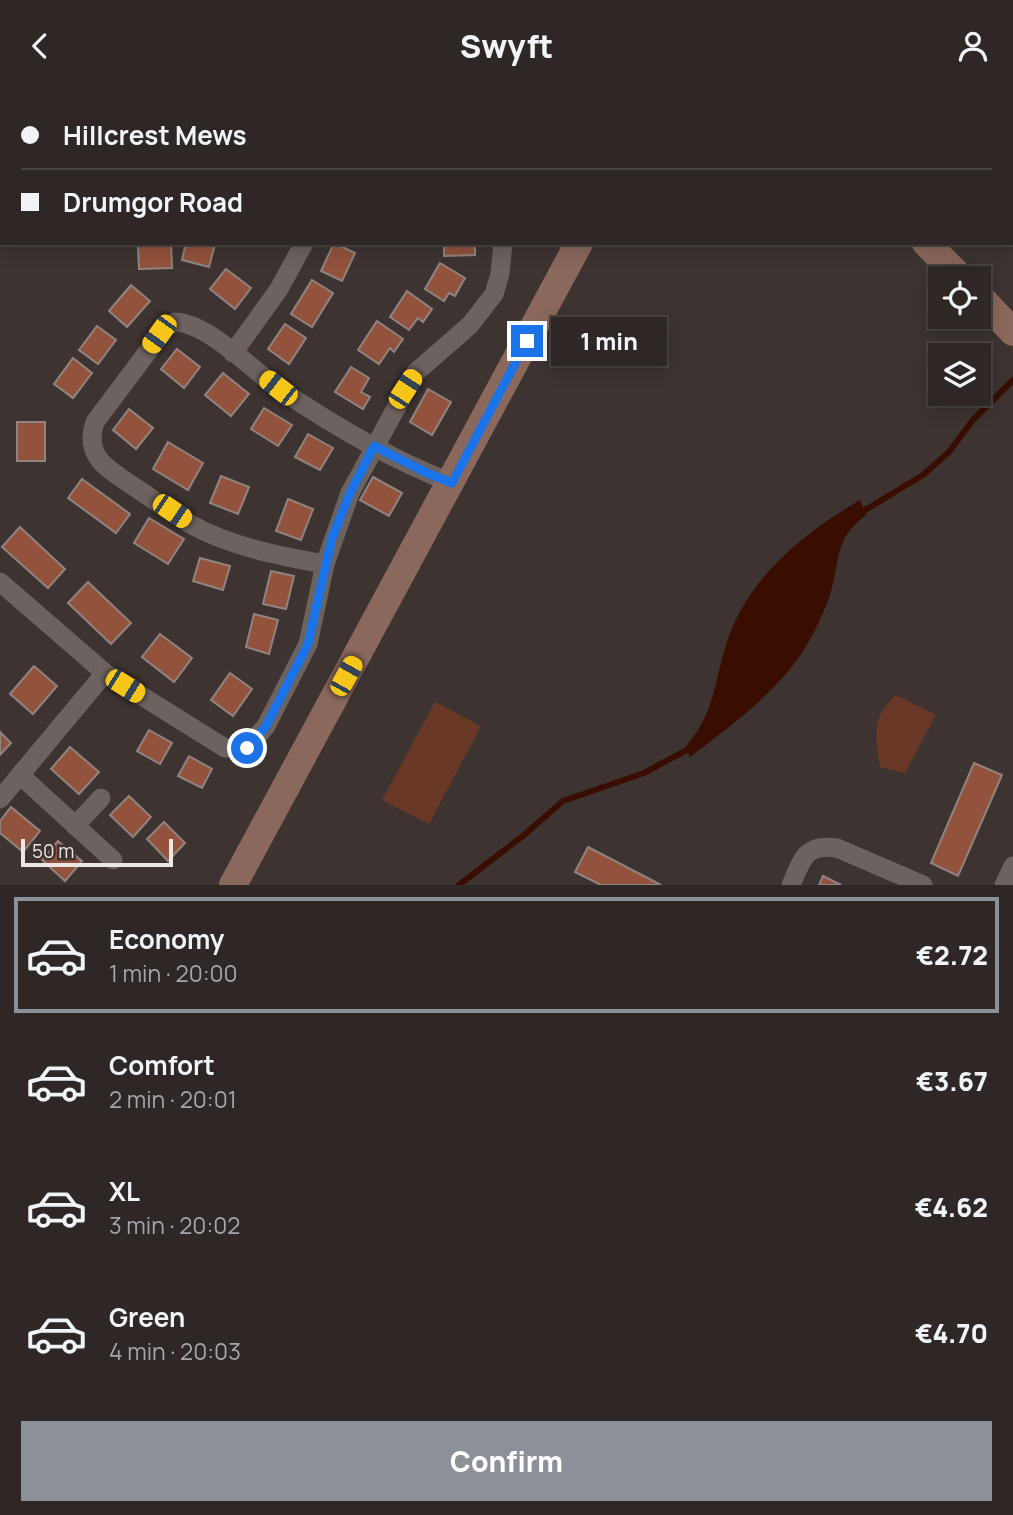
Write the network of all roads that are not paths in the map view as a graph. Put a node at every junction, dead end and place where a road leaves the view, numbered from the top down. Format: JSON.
{"nodes":[{"id":1,"x":303,"y":245,"type":"edge"},
{"id":2,"x":503,"y":245,"type":"edge"},
{"id":3,"x":578,"y":245,"type":"edge"},
{"id":4,"x":928,"y":245,"type":"edge"},
{"id":5,"x":949,"y":266,"type":"edge"},
{"id":6,"x":991,"y":309,"type":"edge"},
{"id":7,"x":1013,"y":332,"type":"edge"},
{"id":8,"x":233,"y":353,"type":"junction"},
{"id":9,"x":374,"y":446,"type":"junction"},
{"id":10,"x":452,"y":483,"type":"junction"},
{"id":11,"x":325,"y":564,"type":"junction"},
{"id":12,"x":0,"y":582,"type":"edge"},
{"id":13,"x":105,"y":673,"type":"junction"},
{"id":14,"x":20,"y":775,"type":"junction"},
{"id":15,"x":101,"y":798,"type":"dead end"},
{"id":16,"x":0,"y":799,"type":"edge"},
{"id":17,"x":75,"y":826,"type":"junction"},
{"id":18,"x":113,"y":860,"type":"dead end"},
{"id":19,"x":1013,"y":866,"type":"edge"},
{"id":20,"x":233,"y":885,"type":"edge"},
{"id":21,"x":791,"y":885,"type":"edge"},
{"id":22,"x":923,"y":885,"type":"edge"},
{"id":23,"x":1004,"y":885,"type":"edge"}],
"edges":[{"from":1,"to":8,"type":"street"},
{"from":2,"to":9,"type":"street"},
{"from":3,"to":10,"type":"street"},
{"from":4,"to":5,"type":"street"},
{"from":6,"to":7,"type":"street"},
{"from":8,"to":9,"type":"street"},
{"from":8,"to":11,"type":"street"},
{"from":9,"to":10,"type":"street"},
{"from":9,"to":11,"type":"street"},
{"from":10,"to":20,"type":"street"},
{"from":11,"to":13,"type":"street"},
{"from":12,"to":13,"type":"street"},
{"from":13,"to":14,"type":"street"},
{"from":14,"to":16,"type":"street"},
{"from":14,"to":17,"type":"street"},
{"from":15,"to":17,"type":"street"},
{"from":17,"to":18,"type":"street"},
{"from":19,"to":23,"type":"street"},
{"from":21,"to":22,"type":"street"}]}
